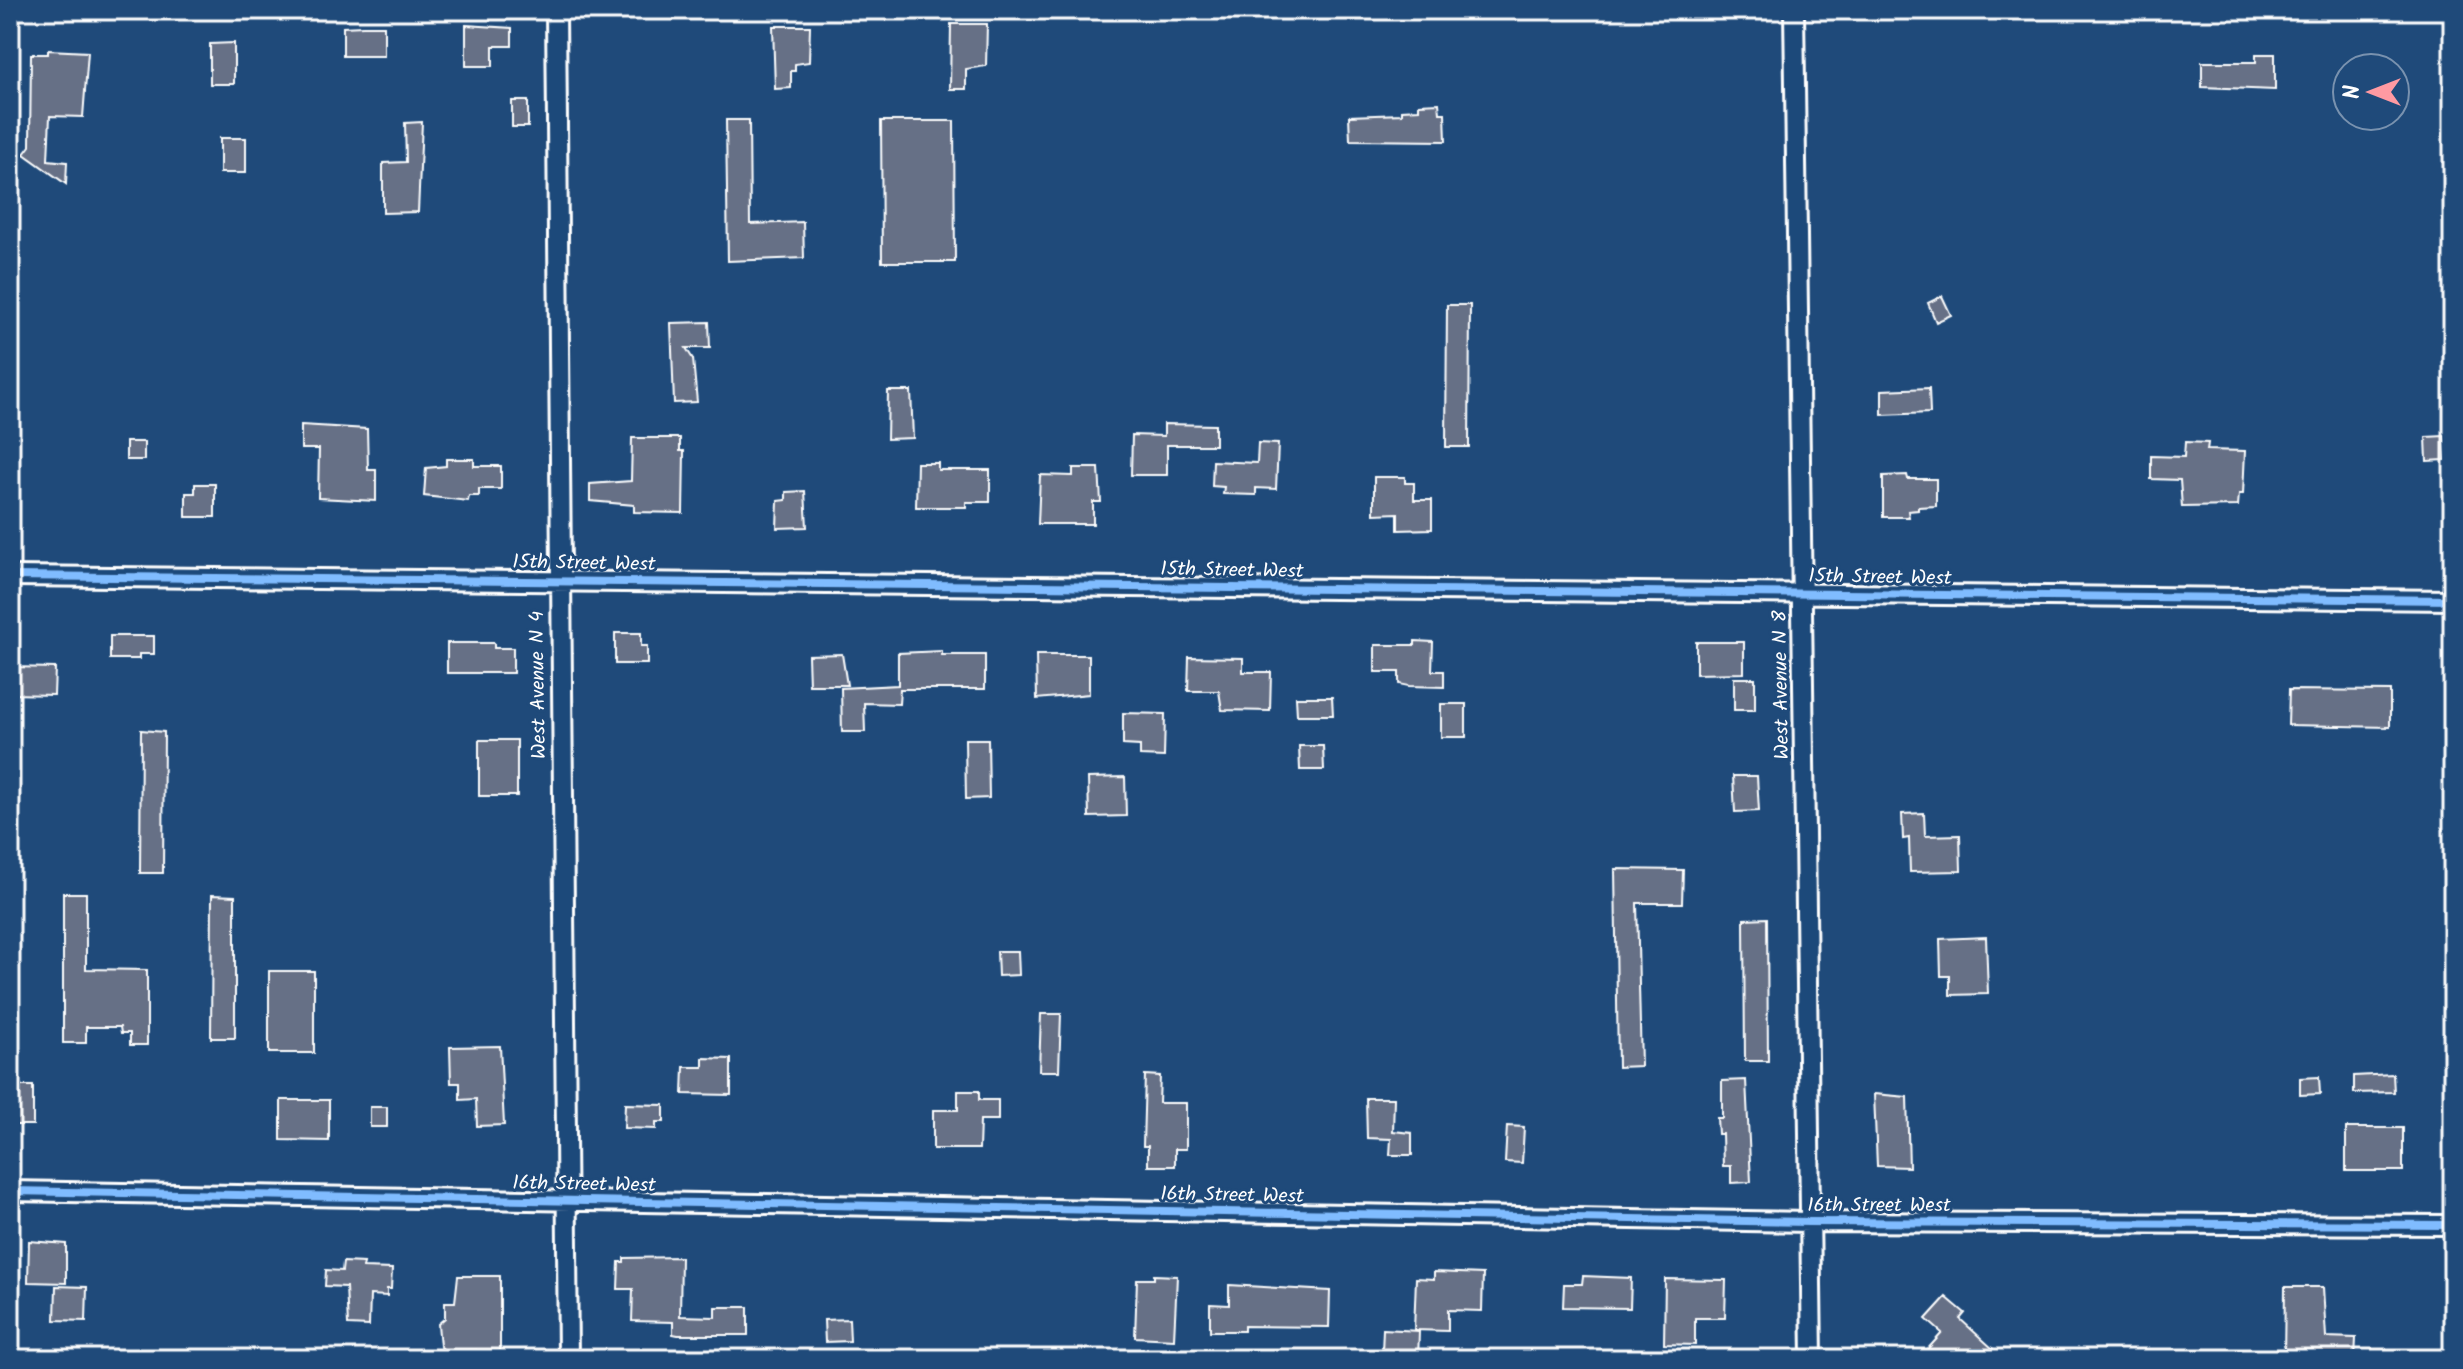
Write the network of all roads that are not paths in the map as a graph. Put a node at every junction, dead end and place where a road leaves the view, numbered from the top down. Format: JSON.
{"nodes":[{"id":1,"x":556,"y":10,"type":"edge"},
{"id":2,"x":1794,"y":10,"type":"edge"},
{"id":3,"x":10,"y":576,"type":"edge"},
{"id":4,"x":559,"y":580,"type":"junction"},
{"id":5,"x":1803,"y":593,"type":"junction"},
{"id":6,"x":2453,"y":600,"type":"edge"},
{"id":7,"x":10,"y":1191,"type":"edge"},
{"id":8,"x":566,"y":1200,"type":"junction"},
{"id":9,"x":1809,"y":1222,"type":"junction"},
{"id":10,"x":2453,"y":1225,"type":"edge"},
{"id":11,"x":568,"y":1359,"type":"edge"},
{"id":12,"x":1812,"y":1359,"type":"edge"}],
"edges":[{"from":1,"to":4,"type":"street","name":"West Avenue N 4"},
{"from":2,"to":5,"type":"street","name":"West Avenue N 8"},
{"from":3,"to":4,"type":"street","name":"15th Street West"},
{"from":4,"to":5,"type":"street","name":"15th Street West"},
{"from":4,"to":8,"type":"street","name":"West Avenue N 4"},
{"from":5,"to":6,"type":"street","name":"15th Street West"},
{"from":5,"to":9,"type":"street","name":"West Avenue N 8"},
{"from":7,"to":8,"type":"street","name":"16th Street West"},
{"from":8,"to":9,"type":"street","name":"16th Street West"},
{"from":8,"to":11,"type":"street","name":"West Avenue N 4"},
{"from":9,"to":10,"type":"street","name":"16th Street West"},
{"from":9,"to":12,"type":"street","name":"West Avenue N 8"}]}
